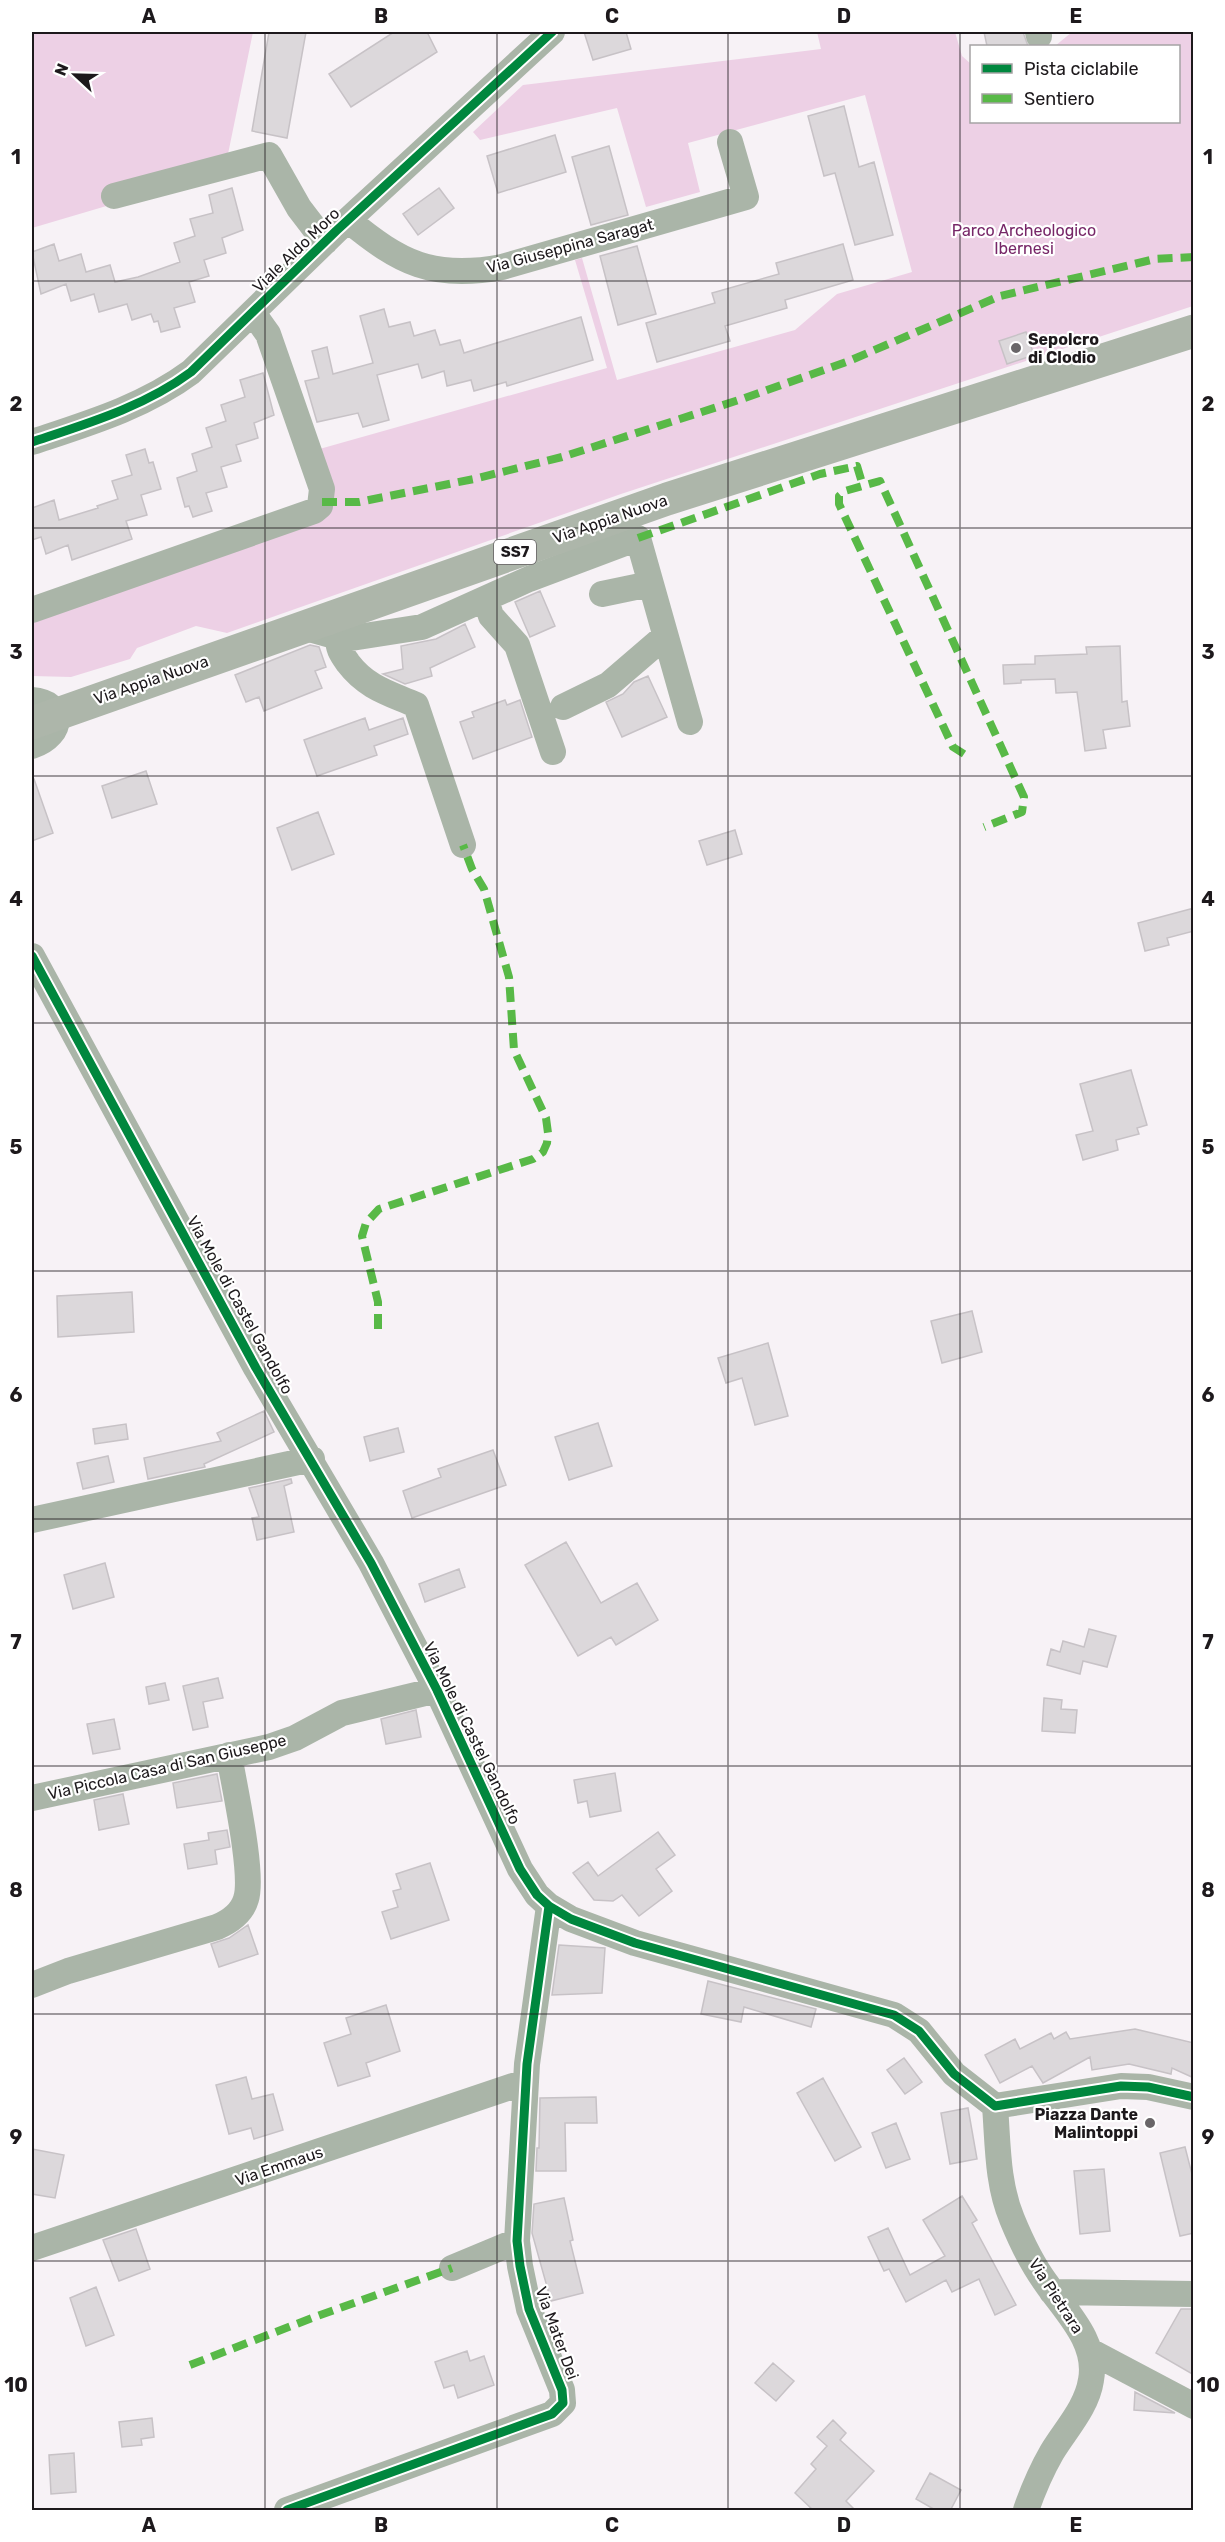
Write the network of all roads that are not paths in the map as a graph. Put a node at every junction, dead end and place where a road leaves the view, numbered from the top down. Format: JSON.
{"nodes":[{"id":1,"x":552,"y":32,"type":"edge"},
{"id":2,"x":730,"y":142,"type":"dead end"},
{"id":3,"x":114,"y":196,"type":"dead end"},
{"id":4,"x":348,"y":220,"type":"junction"},
{"id":5,"x":325,"y":242,"type":"junction"},
{"id":6,"x":253,"y":313,"type":"junction"},
{"id":7,"x":1194,"y":331,"type":"edge"},
{"id":8,"x":32,"y":442,"type":"edge"},
{"id":9,"x":650,"y":584,"type":"junction"},
{"id":10,"x":602,"y":594,"type":"dead end"},
{"id":11,"x":486,"y":600,"type":"junction"},
{"id":12,"x":32,"y":610,"type":"edge"},
{"id":13,"x":302,"y":627,"type":"junction"},
{"id":14,"x":664,"y":636,"type":"junction"},
{"id":15,"x":338,"y":637,"type":"junction"},
{"id":16,"x":562,"y":707,"type":"dead end"},
{"id":17,"x":39,"y":712,"type":"edge"},
{"id":18,"x":690,"y":722,"type":"dead end"},
{"id":19,"x":32,"y":746,"type":"edge"},
{"id":20,"x":553,"y":752,"type":"dead end"},
{"id":21,"x":464,"y":845,"type":"dead end"},
{"id":22,"x":32,"y":956,"type":"edge"},
{"id":23,"x":312,"y":1459,"type":"junction"},
{"id":24,"x":32,"y":1520,"type":"edge"},
{"id":25,"x":437,"y":1690,"type":"junction"},
{"id":26,"x":230,"y":1755,"type":"junction"},
{"id":27,"x":32,"y":1798,"type":"edge"},
{"id":28,"x":549,"y":1906,"type":"junction"},
{"id":29,"x":32,"y":1985,"type":"edge"},
{"id":30,"x":525,"y":2082,"type":"junction"},
{"id":31,"x":1194,"y":2097,"type":"edge"},
{"id":32,"x":995,"y":2106,"type":"junction"},
{"id":33,"x":517,"y":2241,"type":"junction"},
{"id":34,"x":32,"y":2248,"type":"edge"},
{"id":35,"x":452,"y":2268,"type":"dead end"},
{"id":36,"x":1052,"y":2292,"type":"junction"},
{"id":37,"x":1194,"y":2294,"type":"edge"},
{"id":38,"x":1090,"y":2351,"type":"junction"},
{"id":39,"x":1194,"y":2406,"type":"edge"},
{"id":40,"x":287,"y":2511,"type":"edge"},
{"id":41,"x":1026,"y":2511,"type":"edge"}],
"edges":[{"from":1,"to":4,"type":"street","name":"Viale Aldo Moro"},
{"from":2,"to":4,"type":"street","name":"Via Giuseppina Saragat"},
{"from":3,"to":5,"type":"street"},
{"from":4,"to":5,"type":"street","name":"Viale Aldo Moro"},
{"from":5,"to":6,"type":"street","name":"Viale Aldo Moro"},
{"from":6,"to":8,"type":"street","name":"Viale Aldo Moro"},
{"from":6,"to":12,"type":"street"},
{"from":7,"to":13,"type":"main road","name":"Via Appia Nuova","number":"SS7"},
{"from":9,"to":10,"type":"street"},
{"from":9,"to":11,"type":"street"},
{"from":9,"to":14,"type":"street"},
{"from":11,"to":15,"type":"street"},
{"from":11,"to":20,"type":"street"},
{"from":13,"to":15,"type":"street"},
{"from":13,"to":17,"type":"main road","name":"Via Appia Nuova","number":"SS7"},
{"from":14,"to":16,"type":"street"},
{"from":14,"to":18,"type":"street"},
{"from":15,"to":21,"type":"street"},
{"from":17,"to":19,"type":"street"},
{"from":22,"to":23,"type":"street","name":"Via Mole di Castel Gandolfo"},
{"from":23,"to":24,"type":"street"},
{"from":23,"to":25,"type":"street","name":"Via Mole di Castel Gandolfo"},
{"from":25,"to":26,"type":"street","name":"Via Piccola Casa di San Giuseppe"},
{"from":25,"to":28,"type":"street","name":"Via Mole di Castel Gandolfo"},
{"from":26,"to":27,"type":"street","name":"Via Piccola Casa di San Giuseppe"},
{"from":26,"to":29,"type":"street"},
{"from":28,"to":30,"type":"street","name":"Via Mater Dei"},
{"from":28,"to":32,"type":"street","name":"Via Mole di Castel Gandolfo"},
{"from":30,"to":33,"type":"street","name":"Via Mater Dei"},
{"from":30,"to":34,"type":"street","name":"Via Emmaus"},
{"from":31,"to":32,"type":"street"},
{"from":32,"to":36,"type":"street","name":"Via Pietrara"},
{"from":33,"to":35,"type":"street"},
{"from":33,"to":40,"type":"street","name":"Via Mater Dei"},
{"from":36,"to":37,"type":"street"},
{"from":36,"to":38,"type":"street","name":"Via Pietrara"},
{"from":38,"to":39,"type":"street"},
{"from":38,"to":41,"type":"street","name":"Via Pietrara"}]}
